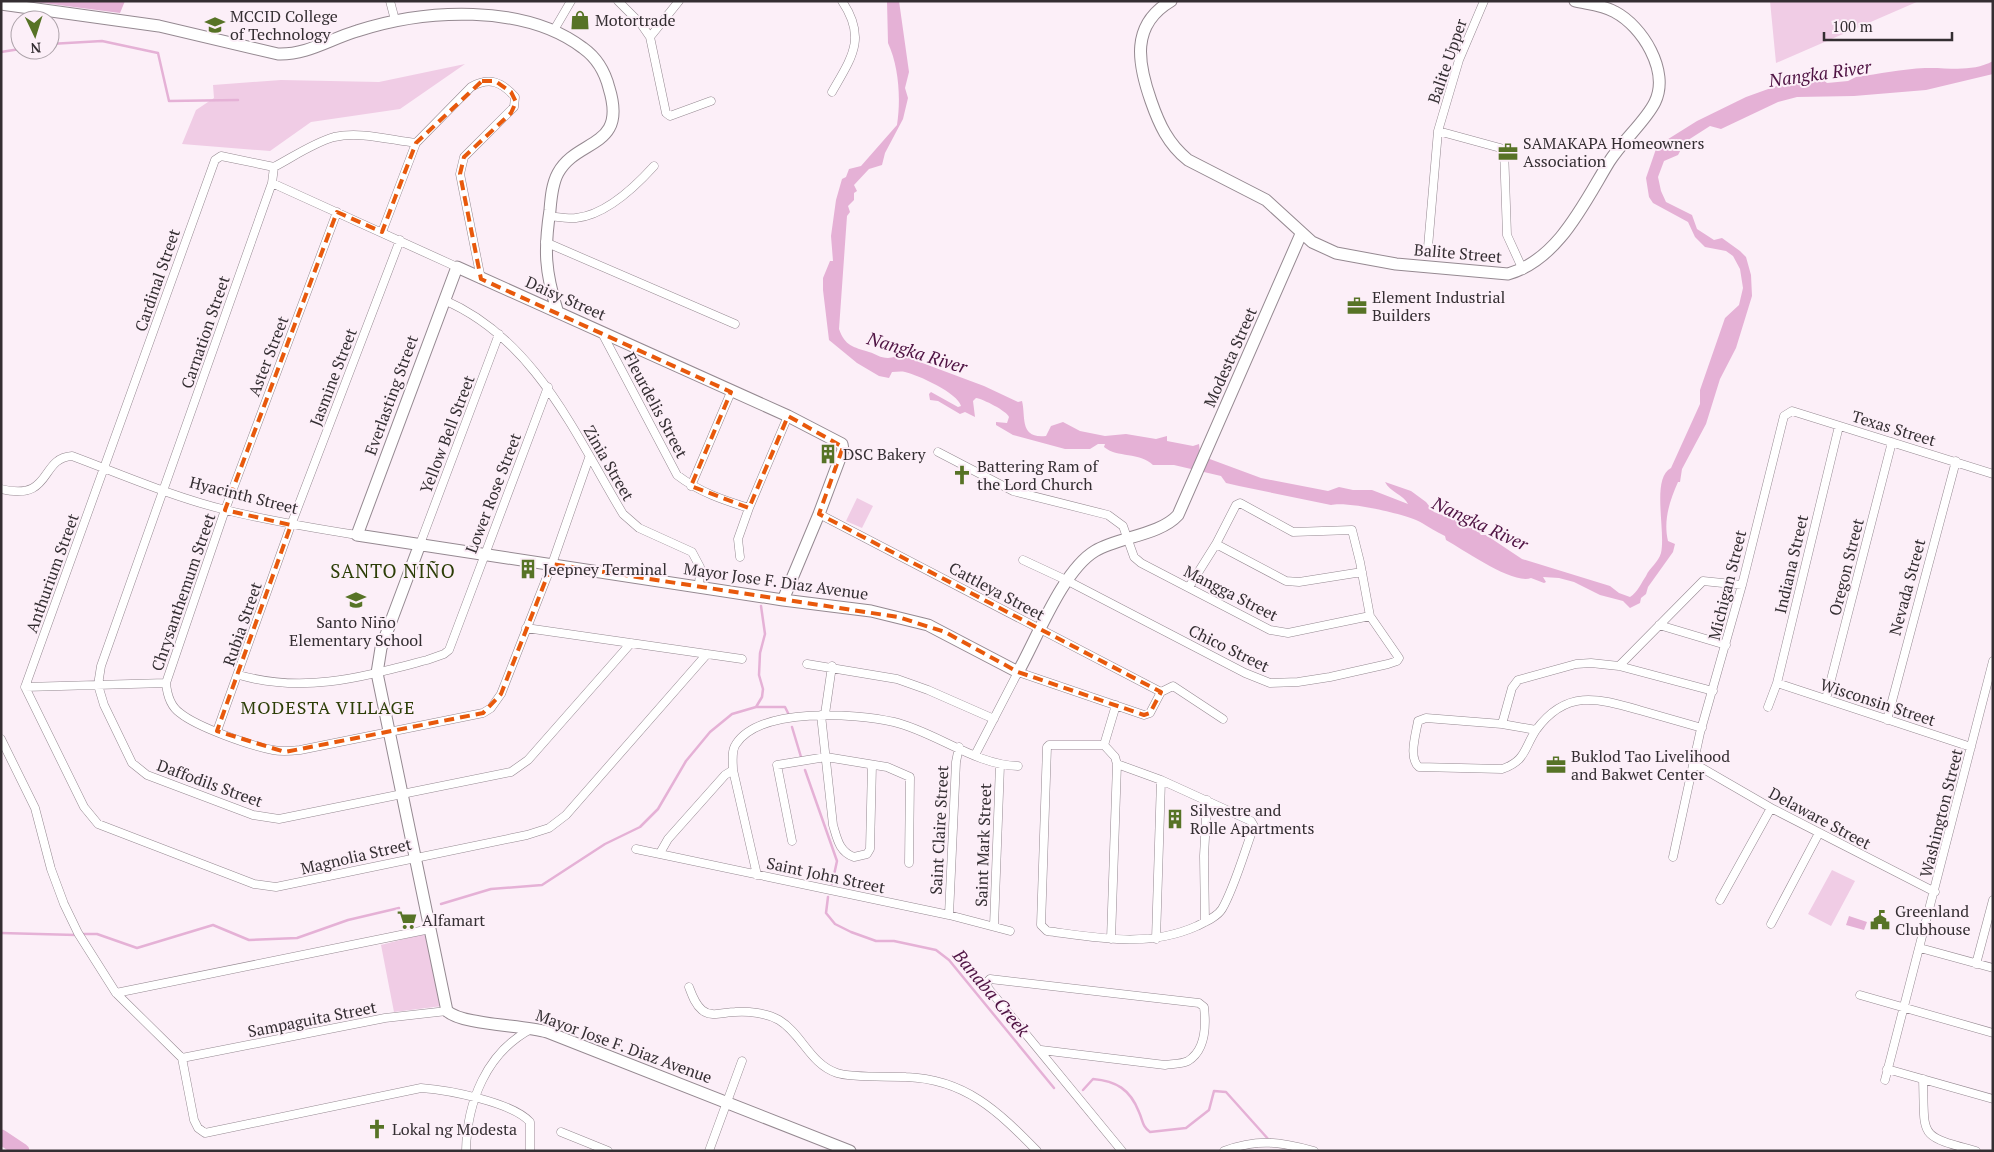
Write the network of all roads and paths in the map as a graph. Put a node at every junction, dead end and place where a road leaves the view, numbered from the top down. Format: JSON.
{"nodes":[{"id":1,"x":390,"y":1,"type":"edge"},
{"id":2,"x":571,"y":1,"type":"edge"},
{"id":3,"x":618,"y":1,"type":"edge"},
{"id":4,"x":679,"y":1,"type":"edge"},
{"id":5,"x":842,"y":1,"type":"edge"},
{"id":6,"x":1171,"y":1,"type":"edge"},
{"id":7,"x":1484,"y":1,"type":"edge"},
{"id":8,"x":1575,"y":1,"type":"edge"},
{"id":9,"x":1,"y":4,"type":"edge"},
{"id":10,"x":395,"y":20,"type":"junction"},
{"id":11,"x":554,"y":30,"type":"junction"},
{"id":12,"x":650,"y":38,"type":"junction"},
{"id":13,"x":832,"y":92,"type":"dead end"},
{"id":14,"x":710,"y":101,"type":"dead end"},
{"id":15,"x":1438,"y":131,"type":"junction"},
{"id":16,"x":416,"y":143,"type":"junction"},
{"id":17,"x":654,"y":166,"type":"dead end"},
{"id":18,"x":274,"y":167,"type":"junction"},
{"id":19,"x":272,"y":183,"type":"junction"},
{"id":20,"x":337,"y":212,"type":"junction"},
{"id":21,"x":549,"y":216,"type":"junction"},
{"id":22,"x":382,"y":232,"type":"junction"},
{"id":23,"x":1302,"y":234,"type":"junction"},
{"id":24,"x":400,"y":240,"type":"junction"},
{"id":25,"x":546,"y":242,"type":"junction"},
{"id":26,"x":1428,"y":247,"type":"dead end"},
{"id":27,"x":457,"y":266,"type":"junction"},
{"id":28,"x":1524,"y":270,"type":"junction"},
{"id":29,"x":480,"y":273,"type":"junction"},
{"id":30,"x":444,"y":300,"type":"junction"},
{"id":31,"x":557,"y":310,"type":"junction"},
{"id":32,"x":735,"y":324,"type":"dead end"},
{"id":33,"x":602,"y":331,"type":"junction"},
{"id":34,"x":499,"y":334,"type":"junction"},
{"id":35,"x":548,"y":387,"type":"junction"},
{"id":36,"x":731,"y":392,"type":"junction"},
{"id":37,"x":1787,"y":412,"type":"joint"},
{"id":38,"x":788,"y":416,"type":"junction"},
{"id":39,"x":1838,"y":426,"type":"junction"},
{"id":40,"x":1892,"y":442,"type":"junction"},
{"id":41,"x":938,"y":452,"type":"dead end"},
{"id":42,"x":589,"y":458,"type":"junction"},
{"id":43,"x":1956,"y":461,"type":"junction"},
{"id":44,"x":105,"y":468,"type":"junction"},
{"id":45,"x":1993,"y":474,"type":"edge"},
{"id":46,"x":691,"y":486,"type":"junction"},
{"id":47,"x":1,"y":489,"type":"edge"},
{"id":48,"x":164,"y":491,"type":"junction"},
{"id":49,"x":748,"y":508,"type":"junction"},
{"id":50,"x":225,"y":510,"type":"junction"},
{"id":51,"x":819,"y":514,"type":"junction"},
{"id":52,"x":291,"y":525,"type":"junction"},
{"id":53,"x":357,"y":535,"type":"junction"},
{"id":54,"x":1126,"y":538,"type":"junction"},
{"id":55,"x":420,"y":544,"type":"junction"},
{"id":56,"x":1216,"y":544,"type":"junction"},
{"id":57,"x":485,"y":554,"type":"junction"},
{"id":58,"x":740,"y":557,"type":"dead end"},
{"id":59,"x":1023,"y":560,"type":"dead end"},
{"id":60,"x":552,"y":564,"type":"junction"},
{"id":61,"x":1362,"y":572,"type":"junction"},
{"id":62,"x":1066,"y":580,"type":"junction"},
{"id":63,"x":1742,"y":584,"type":"junction"},
{"id":64,"x":699,"y":587,"type":"junction"},
{"id":65,"x":1190,"y":587,"type":"junction"},
{"id":66,"x":782,"y":600,"type":"junction"},
{"id":67,"x":1370,"y":616,"type":"junction"},
{"id":68,"x":1659,"y":625,"type":"junction"},
{"id":69,"x":526,"y":628,"type":"junction"},
{"id":70,"x":1041,"y":629,"type":"junction"},
{"id":71,"x":631,"y":644,"type":"junction"},
{"id":72,"x":1726,"y":645,"type":"junction"},
{"id":73,"x":708,"y":654,"type":"junction"},
{"id":74,"x":742,"y":659,"type":"dead end"},
{"id":75,"x":1993,"y":661,"type":"edge"},
{"id":76,"x":807,"y":664,"type":"dead end"},
{"id":77,"x":832,"y":666,"type":"junction"},
{"id":78,"x":1619,"y":666,"type":"junction"},
{"id":79,"x":1018,"y":672,"type":"junction"},
{"id":80,"x":377,"y":673,"type":"junction"},
{"id":81,"x":239,"y":675,"type":"junction"},
{"id":82,"x":166,"y":683,"type":"junction"},
{"id":83,"x":1777,"y":683,"type":"junction"},
{"id":84,"x":98,"y":685,"type":"junction"},
{"id":85,"x":26,"y":687,"type":"junction"},
{"id":86,"x":1712,"y":691,"type":"junction"},
{"id":87,"x":1161,"y":692,"type":"junction"},
{"id":88,"x":1826,"y":700,"type":"junction"},
{"id":89,"x":1116,"y":705,"type":"junction"},
{"id":90,"x":1768,"y":707,"type":"dead end"},
{"id":91,"x":823,"y":714,"type":"junction"},
{"id":92,"x":994,"y":719,"type":"junction"},
{"id":93,"x":1223,"y":719,"type":"dead end"},
{"id":94,"x":1887,"y":720,"type":"junction"},
{"id":95,"x":1502,"y":724,"type":"junction"},
{"id":96,"x":1702,"y":728,"type":"junction"},
{"id":97,"x":1536,"y":730,"type":"junction"},
{"id":98,"x":217,"y":732,"type":"junction"},
{"id":99,"x":390,"y":732,"type":"junction"},
{"id":100,"x":1,"y":739,"type":"edge"},
{"id":101,"x":1104,"y":745,"type":"junction"},
{"id":102,"x":1971,"y":747,"type":"junction"},
{"id":103,"x":959,"y":748,"type":"junction"},
{"id":104,"x":976,"y":755,"type":"junction"},
{"id":105,"x":826,"y":758,"type":"junction"},
{"id":106,"x":1116,"y":764,"type":"junction"},
{"id":107,"x":1695,"y":764,"type":"junction"},
{"id":108,"x":872,"y":765,"type":"junction"},
{"id":109,"x":1000,"y":766,"type":"junction"},
{"id":110,"x":1018,"y":766,"type":"dead end"},
{"id":111,"x":733,"y":770,"type":"junction"},
{"id":112,"x":1161,"y":780,"type":"junction"},
{"id":113,"x":403,"y":796,"type":"junction"},
{"id":114,"x":1207,"y":800,"type":"junction"},
{"id":115,"x":1771,"y":808,"type":"junction"},
{"id":116,"x":1818,"y":833,"type":"junction"},
{"id":117,"x":792,"y":841,"type":"dead end"},
{"id":118,"x":636,"y":849,"type":"dead end"},
{"id":119,"x":660,"y":853,"type":"junction"},
{"id":120,"x":1673,"y":856,"type":"dead end"},
{"id":121,"x":416,"y":857,"type":"junction"},
{"id":122,"x":909,"y":864,"type":"dead end"},
{"id":123,"x":757,"y":875,"type":"junction"},
{"id":124,"x":1935,"y":892,"type":"junction"},
{"id":125,"x":1720,"y":900,"type":"dead end"},
{"id":126,"x":1993,"y":900,"type":"edge"},
{"id":127,"x":949,"y":915,"type":"junction"},
{"id":128,"x":1205,"y":922,"type":"junction"},
{"id":129,"x":1771,"y":924,"type":"dead end"},
{"id":130,"x":994,"y":926,"type":"junction"},
{"id":131,"x":430,"y":929,"type":"junction"},
{"id":132,"x":1010,"y":931,"type":"dead end"},
{"id":133,"x":1111,"y":939,"type":"junction"},
{"id":134,"x":1156,"y":939,"type":"junction"},
{"id":135,"x":1920,"y":948,"type":"junction"},
{"id":136,"x":1976,"y":964,"type":"junction"},
{"id":137,"x":1993,"y":968,"type":"edge"},
{"id":138,"x":689,"y":987,"type":"dead end"},
{"id":139,"x":116,"y":993,"type":"junction"},
{"id":140,"x":1860,"y":995,"type":"dead end"},
{"id":141,"x":1904,"y":1008,"type":"junction"},
{"id":142,"x":447,"y":1012,"type":"junction"},
{"id":143,"x":532,"y":1028,"type":"junction"},
{"id":144,"x":1993,"y":1033,"type":"edge"},
{"id":145,"x":1041,"y":1050,"type":"junction"},
{"id":146,"x":182,"y":1058,"type":"junction"},
{"id":147,"x":742,"y":1062,"type":"dead end"},
{"id":148,"x":1888,"y":1069,"type":"junction"},
{"id":149,"x":1885,"y":1080,"type":"dead end"},
{"id":150,"x":1923,"y":1080,"type":"junction"},
{"id":151,"x":474,"y":1098,"type":"junction"},
{"id":152,"x":1993,"y":1099,"type":"edge"},
{"id":153,"x":728,"y":1103,"type":"junction"},
{"id":154,"x":561,"y":1132,"type":"dead end"},
{"id":155,"x":466,"y":1151,"type":"edge"},
{"id":156,"x":530,"y":1151,"type":"edge"},
{"id":157,"x":608,"y":1151,"type":"edge"},
{"id":158,"x":709,"y":1151,"type":"edge"},
{"id":159,"x":850,"y":1151,"type":"edge"},
{"id":160,"x":1038,"y":1151,"type":"edge"},
{"id":161,"x":1122,"y":1151,"type":"edge"},
{"id":162,"x":1224,"y":1151,"type":"edge"},
{"id":163,"x":1314,"y":1151,"type":"edge"},
{"id":164,"x":1976,"y":1151,"type":"edge"}],
"edges":[{"from":1,"to":10,"type":"street"},
{"from":2,"to":11,"type":"street"},
{"from":3,"to":12,"type":"street"},
{"from":4,"to":12,"type":"street"},
{"from":5,"to":13,"type":"street"},
{"from":6,"to":23,"type":"main road","name":"Balite Street"},
{"from":7,"to":15,"type":"street","name":"Balite Upper"},
{"from":8,"to":28,"type":"main road","name":"Balite Street"},
{"from":9,"to":10,"type":"main road"},
{"from":10,"to":11,"type":"main road"},
{"from":11,"to":21,"type":"main road"},
{"from":12,"to":14,"type":"street"},
{"from":15,"to":26,"type":"street","name":"Balite Upper"},
{"from":15,"to":28,"type":"street"},
{"from":16,"to":18,"type":"street"},
{"from":16,"to":22,"type":"street"},
{"from":16,"to":29,"type":"street"},
{"from":17,"to":21,"type":"street"},
{"from":18,"to":19,"type":"street","name":"Carnation Street"},
{"from":18,"to":44,"type":"street","name":"Cardinal Street"},
{"from":19,"to":20,"type":"street","name":"Daisy Street"},
{"from":19,"to":48,"type":"street","name":"Carnation Street"},
{"from":20,"to":22,"type":"street","name":"Daisy Street"},
{"from":20,"to":50,"type":"street","name":"Aster Street"},
{"from":21,"to":25,"type":"main road"},
{"from":22,"to":24,"type":"street","name":"Daisy Street"},
{"from":23,"to":28,"type":"main road","name":"Balite Street"},
{"from":23,"to":54,"type":"main road","name":"Modesta Street"},
{"from":24,"to":27,"type":"street","name":"Daisy Street"},
{"from":24,"to":52,"type":"street","name":"Jasmine Street"},
{"from":25,"to":31,"type":"main road"},
{"from":25,"to":32,"type":"street"},
{"from":27,"to":29,"type":"main road","name":"Daisy Street"},
{"from":27,"to":30,"type":"main road","name":"Everlasting Street"},
{"from":29,"to":31,"type":"main road","name":"Daisy Street"},
{"from":30,"to":34,"type":"street","name":"Zinia Street"},
{"from":30,"to":53,"type":"main road","name":"Everlasting Street"},
{"from":31,"to":33,"type":"main road","name":"Daisy Street"},
{"from":33,"to":36,"type":"main road","name":"Daisy Street"},
{"from":33,"to":46,"type":"street","name":"Fleurdelis Street"},
{"from":34,"to":35,"type":"street","name":"Zinia Street"},
{"from":34,"to":55,"type":"street","name":"Yellow Bell Street"},
{"from":35,"to":42,"type":"street","name":"Zinia Street"},
{"from":35,"to":57,"type":"street","name":"Lower Rose Street"},
{"from":36,"to":38,"type":"main road","name":"Daisy Street"},
{"from":36,"to":46,"type":"street"},
{"from":37,"to":39,"type":"street","name":"Texas Street"},
{"from":37,"to":63,"type":"street","name":"Michigan Street"},
{"from":38,"to":49,"type":"street"},
{"from":38,"to":51,"type":"main road","name":"Daisy Street"},
{"from":39,"to":40,"type":"street","name":"Texas Street"},
{"from":39,"to":83,"type":"street","name":"Indiana Street"},
{"from":40,"to":43,"type":"street","name":"Texas Street"},
{"from":40,"to":88,"type":"street","name":"Oregon Street"},
{"from":41,"to":54,"type":"street","name":"Mangga Street"},
{"from":42,"to":60,"type":"street"},
{"from":42,"to":64,"type":"street","name":"Zinia Street"},
{"from":43,"to":45,"type":"street","name":"Texas Street"},
{"from":43,"to":94,"type":"street","name":"Nevada Street"},
{"from":44,"to":47,"type":"street","name":"Hyacinth Street"},
{"from":44,"to":48,"type":"street","name":"Hyacinth Street"},
{"from":44,"to":85,"type":"street","name":"Anthurium Street"},
{"from":46,"to":49,"type":"street","name":"Fleurdelis Street"},
{"from":48,"to":50,"type":"street","name":"Hyacinth Street"},
{"from":48,"to":84,"type":"street","name":"Daffodils Street"},
{"from":49,"to":58,"type":"street"},
{"from":50,"to":52,"type":"street","name":"Hyacinth Street"},
{"from":50,"to":82,"type":"street","name":"Chrysanthemum Street"},
{"from":51,"to":66,"type":"main road"},
{"from":51,"to":70,"type":"street","name":"Cattleya Street"},
{"from":52,"to":53,"type":"street","name":"Hyacinth Street"},
{"from":52,"to":81,"type":"street","name":"Rubia Street"},
{"from":53,"to":55,"type":"main road","name":"Hyacinth Street"},
{"from":54,"to":62,"type":"main road"},
{"from":54,"to":65,"type":"street","name":"Mangga Street"},
{"from":55,"to":57,"type":"main road","name":"Mayor Jose F. Diaz Avenue"},
{"from":55,"to":80,"type":"main road"},
{"from":56,"to":61,"type":"street"},
{"from":56,"to":61,"type":"street"},
{"from":56,"to":65,"type":"street"},
{"from":57,"to":60,"type":"main road","name":"Mayor Jose F. Diaz Avenue"},
{"from":57,"to":80,"type":"street","name":"Lower Rose Street"},
{"from":59,"to":62,"type":"street"},
{"from":60,"to":64,"type":"main road","name":"Mayor Jose F. Diaz Avenue"},
{"from":60,"to":69,"type":"street"},
{"from":61,"to":67,"type":"street"},
{"from":62,"to":67,"type":"street","name":"Chico Street"},
{"from":62,"to":70,"type":"main road"},
{"from":63,"to":68,"type":"street"},
{"from":63,"to":72,"type":"street","name":"Michigan Street"},
{"from":64,"to":66,"type":"main road","name":"Mayor Jose F. Diaz Avenue"},
{"from":65,"to":67,"type":"street","name":"Mangga Street"},
{"from":66,"to":79,"type":"main road","name":"Mayor Jose F. Diaz Avenue"},
{"from":68,"to":72,"type":"street"},
{"from":68,"to":78,"type":"street"},
{"from":69,"to":71,"type":"street"},
{"from":69,"to":99,"type":"street"},
{"from":70,"to":79,"type":"main road"},
{"from":70,"to":87,"type":"street","name":"Cattleya Street"},
{"from":71,"to":73,"type":"street"},
{"from":71,"to":113,"type":"street","name":"Daffodils Street"},
{"from":72,"to":86,"type":"street","name":"Michigan Street"},
{"from":73,"to":74,"type":"street"},
{"from":73,"to":121,"type":"street","name":"Magnolia Street"},
{"from":75,"to":102,"type":"street","name":"Washington Street"},
{"from":76,"to":77,"type":"street"},
{"from":77,"to":91,"type":"street"},
{"from":77,"to":92,"type":"street"},
{"from":78,"to":86,"type":"street"},
{"from":78,"to":95,"type":"street"},
{"from":79,"to":89,"type":"street"},
{"from":79,"to":92,"type":"street"},
{"from":80,"to":81,"type":"street"},
{"from":80,"to":99,"type":"main road"},
{"from":81,"to":98,"type":"street","name":"Rubia Street"},
{"from":82,"to":84,"type":"street"},
{"from":82,"to":98,"type":"street"},
{"from":83,"to":88,"type":"street","name":"Wisconsin Street"},
{"from":83,"to":90,"type":"street","name":"Indiana Street"},
{"from":84,"to":85,"type":"street"},
{"from":84,"to":113,"type":"street","name":"Daffodils Street"},
{"from":85,"to":121,"type":"street","name":"Magnolia Street"},
{"from":86,"to":96,"type":"street","name":"Michigan Street"},
{"from":87,"to":89,"type":"street"},
{"from":87,"to":93,"type":"street"},
{"from":88,"to":94,"type":"street","name":"Wisconsin Street"},
{"from":89,"to":101,"type":"street"},
{"from":91,"to":103,"type":"street"},
{"from":91,"to":105,"type":"street"},
{"from":91,"to":111,"type":"street"},
{"from":92,"to":104,"type":"street"},
{"from":94,"to":102,"type":"street","name":"Wisconsin Street"},
{"from":95,"to":97,"type":"street"},
{"from":95,"to":97,"type":"street"},
{"from":96,"to":97,"type":"street"},
{"from":96,"to":107,"type":"street","name":"Michigan Street"},
{"from":98,"to":99,"type":"street"},
{"from":99,"to":113,"type":"main road"},
{"from":100,"to":139,"type":"street"},
{"from":101,"to":106,"type":"street"},
{"from":101,"to":133,"type":"street"},
{"from":102,"to":124,"type":"street","name":"Washington Street"},
{"from":103,"to":104,"type":"street"},
{"from":103,"to":127,"type":"street","name":"Saint Claire Street"},
{"from":104,"to":109,"type":"street"},
{"from":105,"to":108,"type":"street"},
{"from":105,"to":108,"type":"street"},
{"from":105,"to":117,"type":"street"},
{"from":106,"to":112,"type":"street"},
{"from":106,"to":133,"type":"street"},
{"from":107,"to":115,"type":"street","name":"Delaware Street"},
{"from":107,"to":120,"type":"street","name":"Michigan Street"},
{"from":108,"to":122,"type":"street"},
{"from":109,"to":110,"type":"street"},
{"from":109,"to":130,"type":"street","name":"Saint Mark Street"},
{"from":111,"to":119,"type":"street"},
{"from":111,"to":123,"type":"street"},
{"from":112,"to":114,"type":"street"},
{"from":112,"to":134,"type":"street"},
{"from":113,"to":121,"type":"main road"},
{"from":114,"to":128,"type":"street"},
{"from":114,"to":128,"type":"street"},
{"from":115,"to":116,"type":"street","name":"Delaware Street"},
{"from":115,"to":125,"type":"street"},
{"from":116,"to":124,"type":"street","name":"Delaware Street"},
{"from":116,"to":129,"type":"street"},
{"from":118,"to":119,"type":"street","name":"Saint John Street"},
{"from":119,"to":123,"type":"street","name":"Saint John Street"},
{"from":121,"to":131,"type":"main road"},
{"from":123,"to":127,"type":"street","name":"Saint John Street"},
{"from":124,"to":135,"type":"street","name":"Washington Street"},
{"from":126,"to":136,"type":"street"},
{"from":127,"to":130,"type":"street","name":"Saint John Street"},
{"from":128,"to":134,"type":"street"},
{"from":130,"to":132,"type":"street","name":"Saint John Street"},
{"from":131,"to":139,"type":"street"},
{"from":131,"to":142,"type":"main road"},
{"from":133,"to":134,"type":"street"},
{"from":135,"to":136,"type":"street"},
{"from":135,"to":141,"type":"street","name":"Washington Street"},
{"from":136,"to":137,"type":"street"},
{"from":138,"to":160,"type":"street"},
{"from":139,"to":146,"type":"street"},
{"from":140,"to":141,"type":"street"},
{"from":141,"to":144,"type":"street"},
{"from":141,"to":148,"type":"street","name":"Washington Street"},
{"from":142,"to":143,"type":"main road","name":"Mayor Jose F. Diaz Avenue"},
{"from":142,"to":146,"type":"street","name":"Sampaguita Street"},
{"from":143,"to":151,"type":"street"},
{"from":143,"to":153,"type":"main road","name":"Mayor Jose F. Diaz Avenue"},
{"from":145,"to":145,"type":"street"},
{"from":145,"to":161,"type":"street"},
{"from":146,"to":151,"type":"street"},
{"from":147,"to":153,"type":"street"},
{"from":148,"to":149,"type":"street","name":"Washington Street"},
{"from":148,"to":150,"type":"street"},
{"from":150,"to":152,"type":"street"},
{"from":150,"to":164,"type":"street"},
{"from":151,"to":155,"type":"street"},
{"from":151,"to":156,"type":"street"},
{"from":153,"to":158,"type":"street"},
{"from":153,"to":159,"type":"main road","name":"Mayor Jose F. Diaz Avenue"},
{"from":154,"to":157,"type":"street"},
{"from":162,"to":163,"type":"street"}]}
